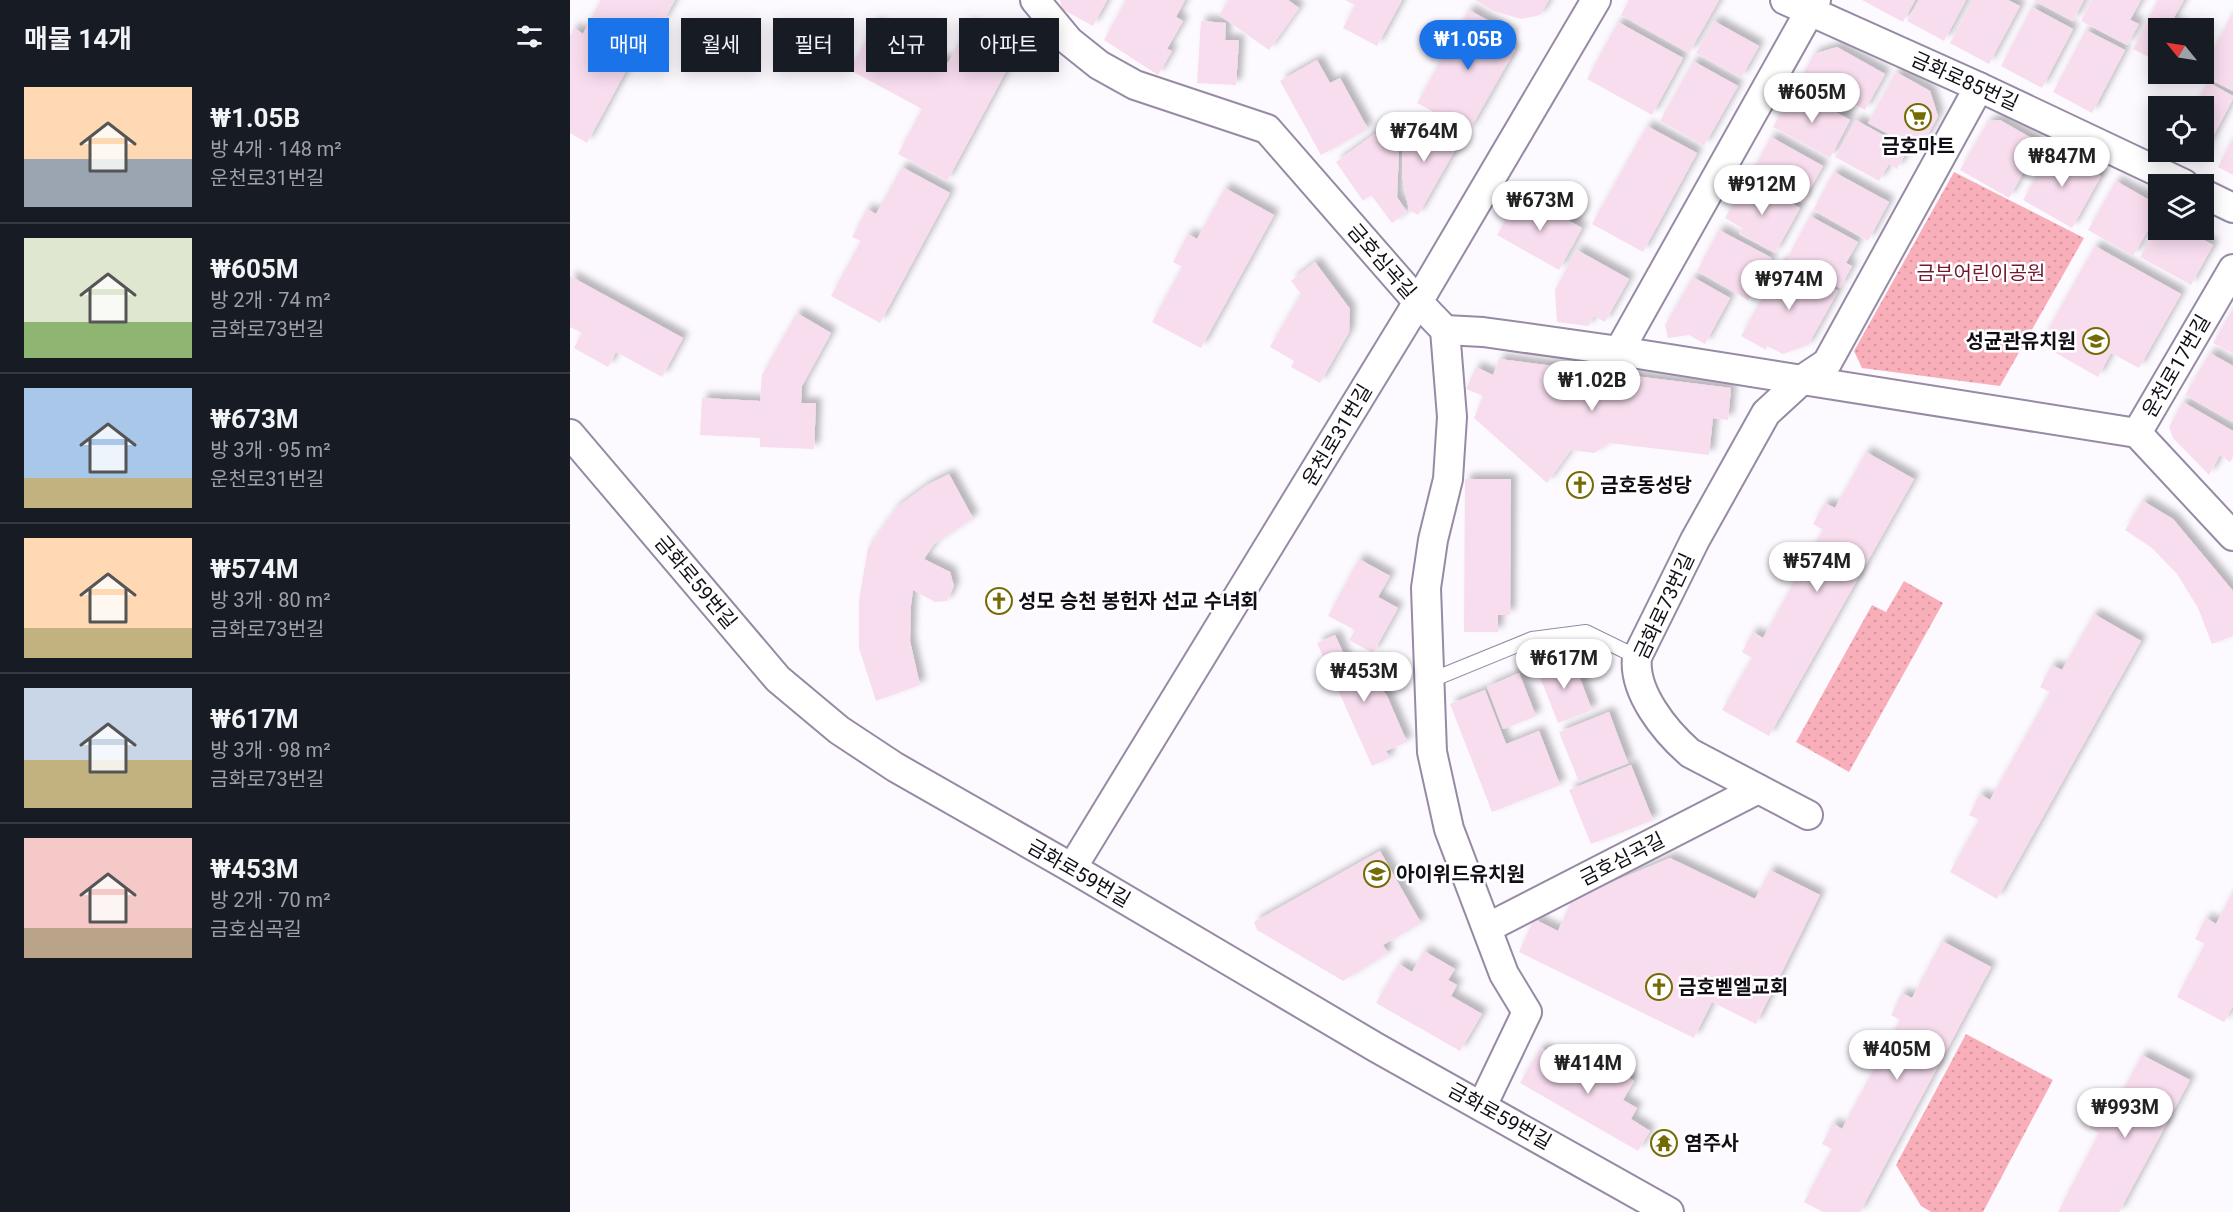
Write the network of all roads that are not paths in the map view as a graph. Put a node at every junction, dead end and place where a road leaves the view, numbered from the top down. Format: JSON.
{"nodes":[{"id":1,"x":1035,"y":0,"type":"edge"},
{"id":2,"x":1596,"y":0,"type":"edge"},
{"id":3,"x":1804,"y":4,"type":"edge"},
{"id":4,"x":1979,"y":87,"type":"junction"},
{"id":5,"x":2163,"y":174,"type":"edge"},
{"id":6,"x":2214,"y":199,"type":"edge"},
{"id":7,"x":2233,"y":208,"type":"edge"},
{"id":8,"x":2233,"y":269,"type":"edge"},
{"id":9,"x":1418,"y":302,"type":"junction"},
{"id":10,"x":1445,"y":330,"type":"junction"},
{"id":11,"x":1619,"y":351,"type":"junction"},
{"id":12,"x":1803,"y":379,"type":"junction"},
{"id":13,"x":2137,"y":433,"type":"junction"},
{"id":14,"x":570,"y":434,"type":"edge"},
{"id":15,"x":2233,"y":536,"type":"edge"},
{"id":16,"x":1637,"y":657,"type":"junction"},
{"id":17,"x":1429,"y":681,"type":"junction"},
{"id":18,"x":1758,"y":789,"type":"junction"},
{"id":19,"x":1808,"y":815,"type":"dead end"},
{"id":20,"x":1072,"y":868,"type":"junction"},
{"id":21,"x":1487,"y":928,"type":"junction"},
{"id":22,"x":1482,"y":1106,"type":"junction"},
{"id":23,"x":1669,"y":1212,"type":"edge"}],
"edges":[{"from":1,"to":9,"type":"street","name":"금호심곡길"},
{"from":2,"to":9,"type":"street","name":"운천로31번길"},
{"from":3,"to":4,"type":"street","name":"금화로85번길"},
{"from":3,"to":11,"type":"street"},
{"from":4,"to":5,"type":"street","name":"금화로85번길"},
{"from":4,"to":12,"type":"street","name":"금화로73번길"},
{"from":6,"to":7,"type":"street"},
{"from":8,"to":13,"type":"street","name":"운천로17번길"},
{"from":9,"to":10,"type":"street","name":"금호심곡길"},
{"from":9,"to":20,"type":"street","name":"운천로31번길"},
{"from":10,"to":11,"type":"street"},
{"from":10,"to":17,"type":"street"},
{"from":11,"to":12,"type":"street"},
{"from":12,"to":13,"type":"street"},
{"from":12,"to":16,"type":"street","name":"금화로73번길"},
{"from":13,"to":15,"type":"street"},
{"from":14,"to":20,"type":"street","name":"금화로59번길"},
{"from":16,"to":17,"type":"lane"},
{"from":16,"to":18,"type":"street","name":"금화로73번길"},
{"from":17,"to":21,"type":"street"},
{"from":18,"to":19,"type":"street","name":"금화로73번길"},
{"from":18,"to":21,"type":"street","name":"금호심곡길"},
{"from":20,"to":22,"type":"street","name":"금화로59번길"},
{"from":21,"to":22,"type":"street"},
{"from":22,"to":23,"type":"street","name":"금화로59번길"}]}
